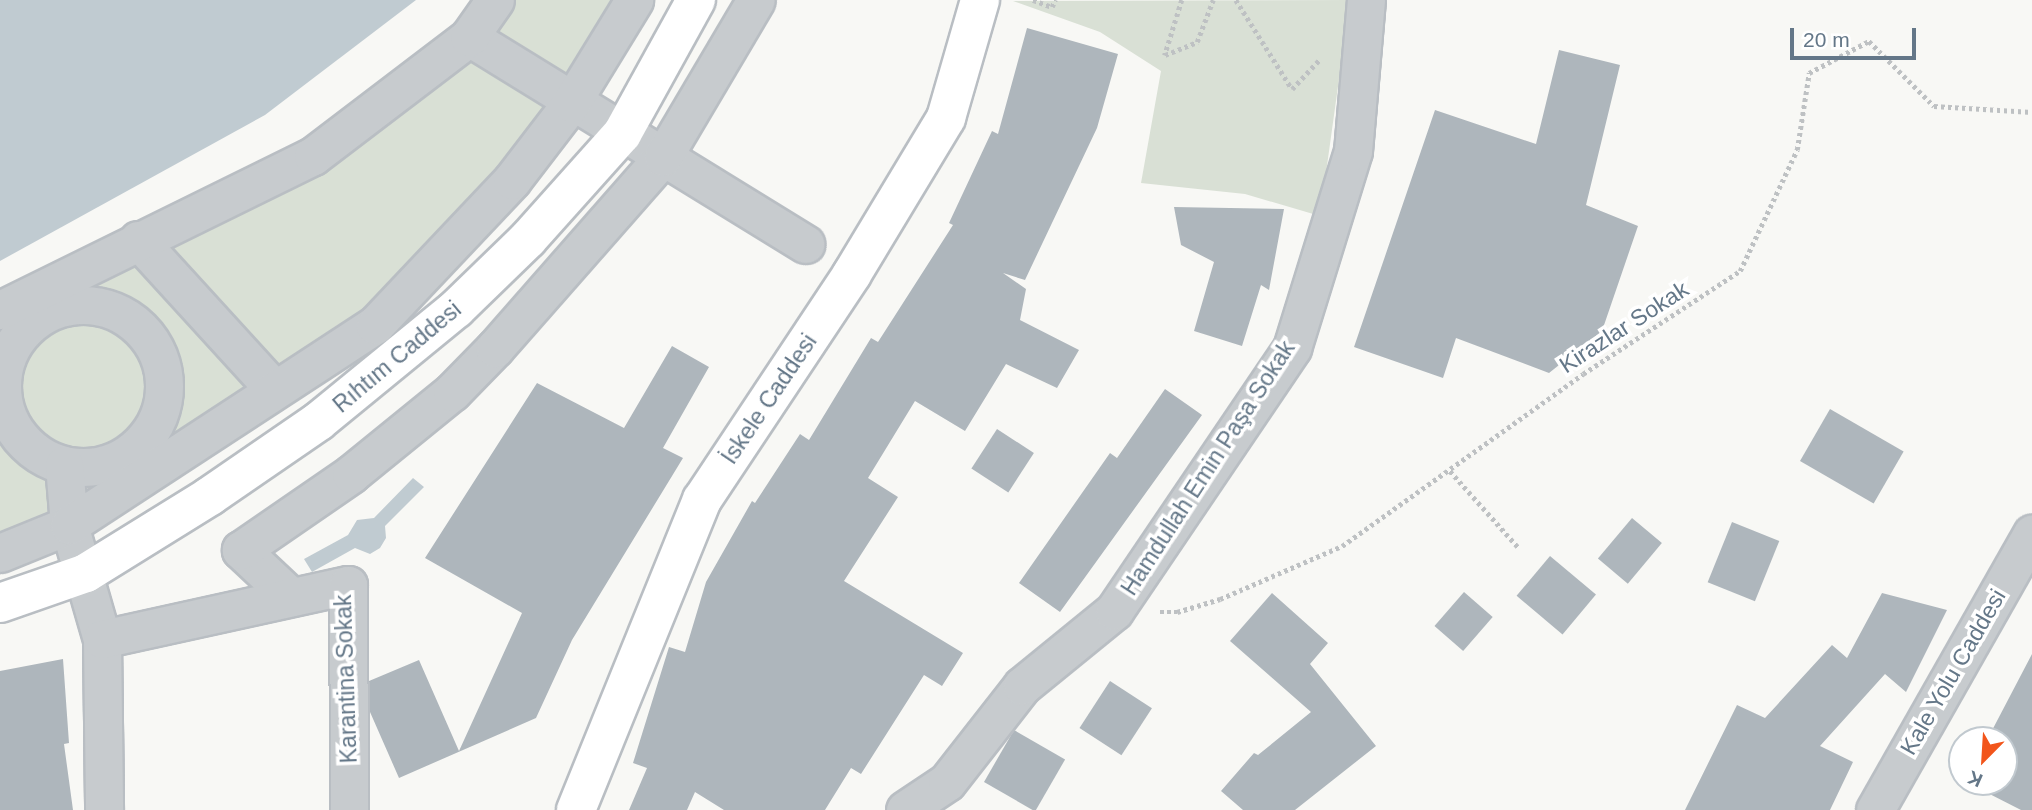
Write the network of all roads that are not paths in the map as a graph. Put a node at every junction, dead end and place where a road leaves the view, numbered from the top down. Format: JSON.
{"nodes":[{"id":1,"x":495,"y":0,"type":"edge"},
{"id":2,"x":634,"y":0,"type":"edge"},
{"id":3,"x":696,"y":0,"type":"edge"},
{"id":4,"x":756,"y":0,"type":"edge"},
{"id":5,"x":980,"y":0,"type":"edge"},
{"id":6,"x":1366,"y":5,"type":"edge"},
{"id":7,"x":469,"y":37,"type":"junction"},
{"id":8,"x":571,"y":103,"type":"junction"},
{"id":9,"x":622,"y":134,"type":"junction"},
{"id":10,"x":663,"y":158,"type":"junction"},
{"id":11,"x":138,"y":240,"type":"junction"},
{"id":12,"x":806,"y":244,"type":"dead end"},
{"id":13,"x":44,"y":301,"type":"junction"},
{"id":14,"x":0,"y":310,"type":"edge"},
{"id":15,"x":274,"y":389,"type":"junction"},
{"id":16,"x":64,"y":465,"type":"junction"},
{"id":17,"x":69,"y":525,"type":"junction"},
{"id":18,"x":2032,"y":534,"type":"edge"},
{"id":19,"x":0,"y":553,"type":"edge"},
{"id":20,"x":86,"y":573,"type":"junction"},
{"id":21,"x":291,"y":597,"type":"junction"},
{"id":22,"x":0,"y":603,"type":"edge"},
{"id":23,"x":102,"y":639,"type":"junction"},
{"id":24,"x":1882,"y":807,"type":"edge"},
{"id":25,"x":104,"y":808,"type":"edge"},
{"id":26,"x":349,"y":810,"type":"edge"},
{"id":27,"x":576,"y":810,"type":"edge"},
{"id":28,"x":905,"y":810,"type":"edge"}],
"edges":[{"from":1,"to":7,"type":"street"},
{"from":2,"to":8,"type":"street"},
{"from":3,"to":9,"type":"street","name":"Rıhtım Caddesi"},
{"from":4,"to":10,"type":"street"},
{"from":5,"to":27,"type":"street","name":"İskele Caddesi"},
{"from":6,"to":28,"type":"street","name":"Hamdullah Emin Paşa Sokak"},
{"from":7,"to":8,"type":"street"},
{"from":7,"to":11,"type":"street"},
{"from":8,"to":9,"type":"street"},
{"from":8,"to":15,"type":"street"},
{"from":9,"to":10,"type":"street"},
{"from":9,"to":20,"type":"street","name":"Rıhtım Caddesi"},
{"from":10,"to":12,"type":"street"},
{"from":10,"to":21,"type":"street"},
{"from":11,"to":13,"type":"street"},
{"from":11,"to":15,"type":"street"},
{"from":13,"to":14,"type":"street"},
{"from":13,"to":16,"type":"street"},
{"from":13,"to":16,"type":"street"},
{"from":15,"to":17,"type":"street"},
{"from":16,"to":17,"type":"street"},
{"from":17,"to":19,"type":"street"},
{"from":17,"to":20,"type":"street"},
{"from":18,"to":24,"type":"street","name":"Kale Yolu Caddesi"},
{"from":20,"to":22,"type":"street","name":"Rıhtım Caddesi"},
{"from":20,"to":23,"type":"street"},
{"from":21,"to":23,"type":"street"},
{"from":21,"to":26,"type":"street","name":"Karantina Sokak"},
{"from":23,"to":25,"type":"street"}]}
